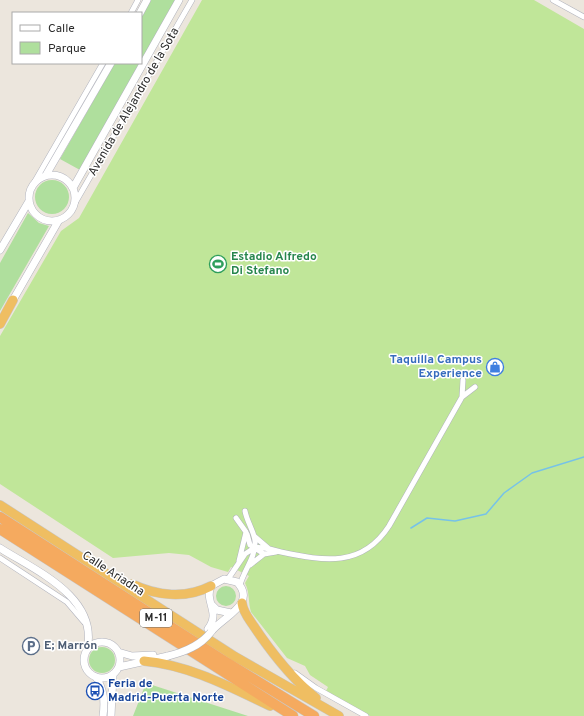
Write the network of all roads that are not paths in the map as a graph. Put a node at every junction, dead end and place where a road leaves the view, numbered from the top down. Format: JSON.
{"nodes":[{"id":1,"x":138,"y":0,"type":"edge"},
{"id":2,"x":147,"y":0,"type":"edge"},
{"id":3,"x":179,"y":0,"type":"edge"},
{"id":4,"x":192,"y":0,"type":"edge"},
{"id":5,"x":553,"y":0,"type":"edge"},
{"id":6,"x":132,"y":12,"type":"edge"},
{"id":7,"x":141,"y":12,"type":"edge"},
{"id":8,"x":584,"y":18,"type":"edge"},
{"id":9,"x":102,"y":64,"type":"edge"},
{"id":10,"x":111,"y":64,"type":"edge"},
{"id":11,"x":46,"y":175,"type":"junction"},
{"id":12,"x":35,"y":182,"type":"junction"},
{"id":13,"x":73,"y":188,"type":"junction"},
{"id":14,"x":29,"y":201,"type":"junction"},
{"id":15,"x":75,"y":203,"type":"junction"},
{"id":16,"x":58,"y":220,"type":"junction"},
{"id":17,"x":0,"y":250,"type":"edge"},
{"id":18,"x":13,"y":300,"type":"junction"},
{"id":19,"x":0,"y":319,"type":"edge"},
{"id":20,"x":0,"y":324,"type":"edge"},
{"id":21,"x":463,"y":380,"type":"dead end"},
{"id":22,"x":475,"y":387,"type":"dead end"},
{"id":23,"x":462,"y":398,"type":"junction"},
{"id":24,"x":1,"y":505,"type":"edge"},
{"id":25,"x":0,"y":517,"type":"edge"},
{"id":26,"x":0,"y":529,"type":"edge"},
{"id":27,"x":246,"y":532,"type":"junction"},
{"id":28,"x":254,"y":535,"type":"junction"},
{"id":29,"x":0,"y":548,"type":"edge"},
{"id":30,"x":254,"y":548,"type":"junction"},
{"id":31,"x":268,"y":548,"type":"junction"},
{"id":32,"x":281,"y":552,"type":"junction"},
{"id":33,"x":264,"y":554,"type":"junction"},
{"id":34,"x":0,"y":558,"type":"edge"},
{"id":35,"x":236,"y":568,"type":"junction"},
{"id":36,"x":101,"y":569,"type":"junction"},
{"id":37,"x":247,"y":569,"type":"junction"},
{"id":38,"x":228,"y":579,"type":"junction"},
{"id":39,"x":240,"y":585,"type":"junction"},
{"id":40,"x":212,"y":586,"type":"junction"},
{"id":41,"x":242,"y":604,"type":"junction"},
{"id":42,"x":212,"y":605,"type":"junction"},
{"id":43,"x":231,"y":613,"type":"junction"},
{"id":44,"x":250,"y":620,"type":"junction"},
{"id":45,"x":209,"y":631,"type":"junction"},
{"id":46,"x":89,"y":635,"type":"junction"},
{"id":47,"x":87,"y":650,"type":"junction"},
{"id":48,"x":118,"y":652,"type":"junction"},
{"id":49,"x":168,"y":654,"type":"junction"},
{"id":50,"x":144,"y":661,"type":"junction"},
{"id":51,"x":119,"y":667,"type":"junction"},
{"id":52,"x":113,"y":675,"type":"junction"},
{"id":53,"x":96,"y":677,"type":"junction"},
{"id":54,"x":103,"y":716,"type":"edge"},
{"id":55,"x":111,"y":716,"type":"edge"},
{"id":56,"x":293,"y":716,"type":"edge"},
{"id":57,"x":314,"y":716,"type":"edge"},
{"id":58,"x":339,"y":716,"type":"edge"},
{"id":59,"x":366,"y":716,"type":"edge"}],
"edges":[{"from":1,"to":6,"type":"street"},
{"from":2,"to":7,"type":"street"},
{"from":3,"to":13,"type":"street","name":"Avenida de Alejandro de la Sota"},
{"from":4,"to":15,"type":"street","name":"Avenida de Alejandro de la Sota"},
{"from":5,"to":8,"type":"street"},
{"from":9,"to":12,"type":"street"},
{"from":10,"to":11,"type":"street"},
{"from":11,"to":12,"type":"street"},
{"from":11,"to":13,"type":"street"},
{"from":12,"to":14,"type":"street"},
{"from":13,"to":15,"type":"street"},
{"from":14,"to":16,"type":"street"},
{"from":14,"to":17,"type":"street"},
{"from":15,"to":16,"type":"street"},
{"from":16,"to":18,"type":"street"},
{"from":18,"to":19,"type":"highway"},
{"from":18,"to":20,"type":"highway"},
{"from":21,"to":23,"type":"street"},
{"from":22,"to":23,"type":"street"},
{"from":23,"to":32,"type":"street"},
{"from":24,"to":36,"type":"highway"},
{"from":25,"to":57,"type":"highway","name":"Calle Ariadna","number":"M-11"},
{"from":26,"to":56,"type":"highway","name":"Calle Ariadna","number":"M-11"},
{"from":27,"to":28,"type":"street"},
{"from":27,"to":30,"type":"street"},
{"from":27,"to":35,"type":"street"},
{"from":28,"to":30,"type":"street"},
{"from":28,"to":31,"type":"street"},
{"from":29,"to":46,"type":"street"},
{"from":30,"to":31,"type":"street"},
{"from":30,"to":33,"type":"street"},
{"from":30,"to":35,"type":"street"},
{"from":30,"to":37,"type":"street"},
{"from":31,"to":32,"type":"street"},
{"from":32,"to":33,"type":"street"},
{"from":33,"to":37,"type":"street"},
{"from":34,"to":46,"type":"street"},
{"from":35,"to":38,"type":"street"},
{"from":36,"to":40,"type":"highway"},
{"from":36,"to":58,"type":"highway"},
{"from":37,"to":39,"type":"street"},
{"from":38,"to":39,"type":"street"},
{"from":38,"to":40,"type":"street"},
{"from":39,"to":41,"type":"street"},
{"from":40,"to":42,"type":"street"},
{"from":41,"to":43,"type":"street"},
{"from":41,"to":44,"type":"highway"},
{"from":42,"to":43,"type":"street"},
{"from":42,"to":45,"type":"street"},
{"from":43,"to":45,"type":"street"},
{"from":44,"to":58,"type":"highway"},
{"from":44,"to":59,"type":"street"},
{"from":45,"to":49,"type":"street","bridge":true},
{"from":46,"to":47,"type":"street"},
{"from":47,"to":48,"type":"street"},
{"from":47,"to":53,"type":"street"},
{"from":48,"to":49,"type":"street"},
{"from":48,"to":51,"type":"street"},
{"from":49,"to":50,"type":"street"},
{"from":50,"to":51,"type":"street"},
{"from":50,"to":56,"type":"highway"},
{"from":51,"to":52,"type":"street"},
{"from":52,"to":53,"type":"street"},
{"from":52,"to":55,"type":"street"},
{"from":53,"to":54,"type":"street"}]}
